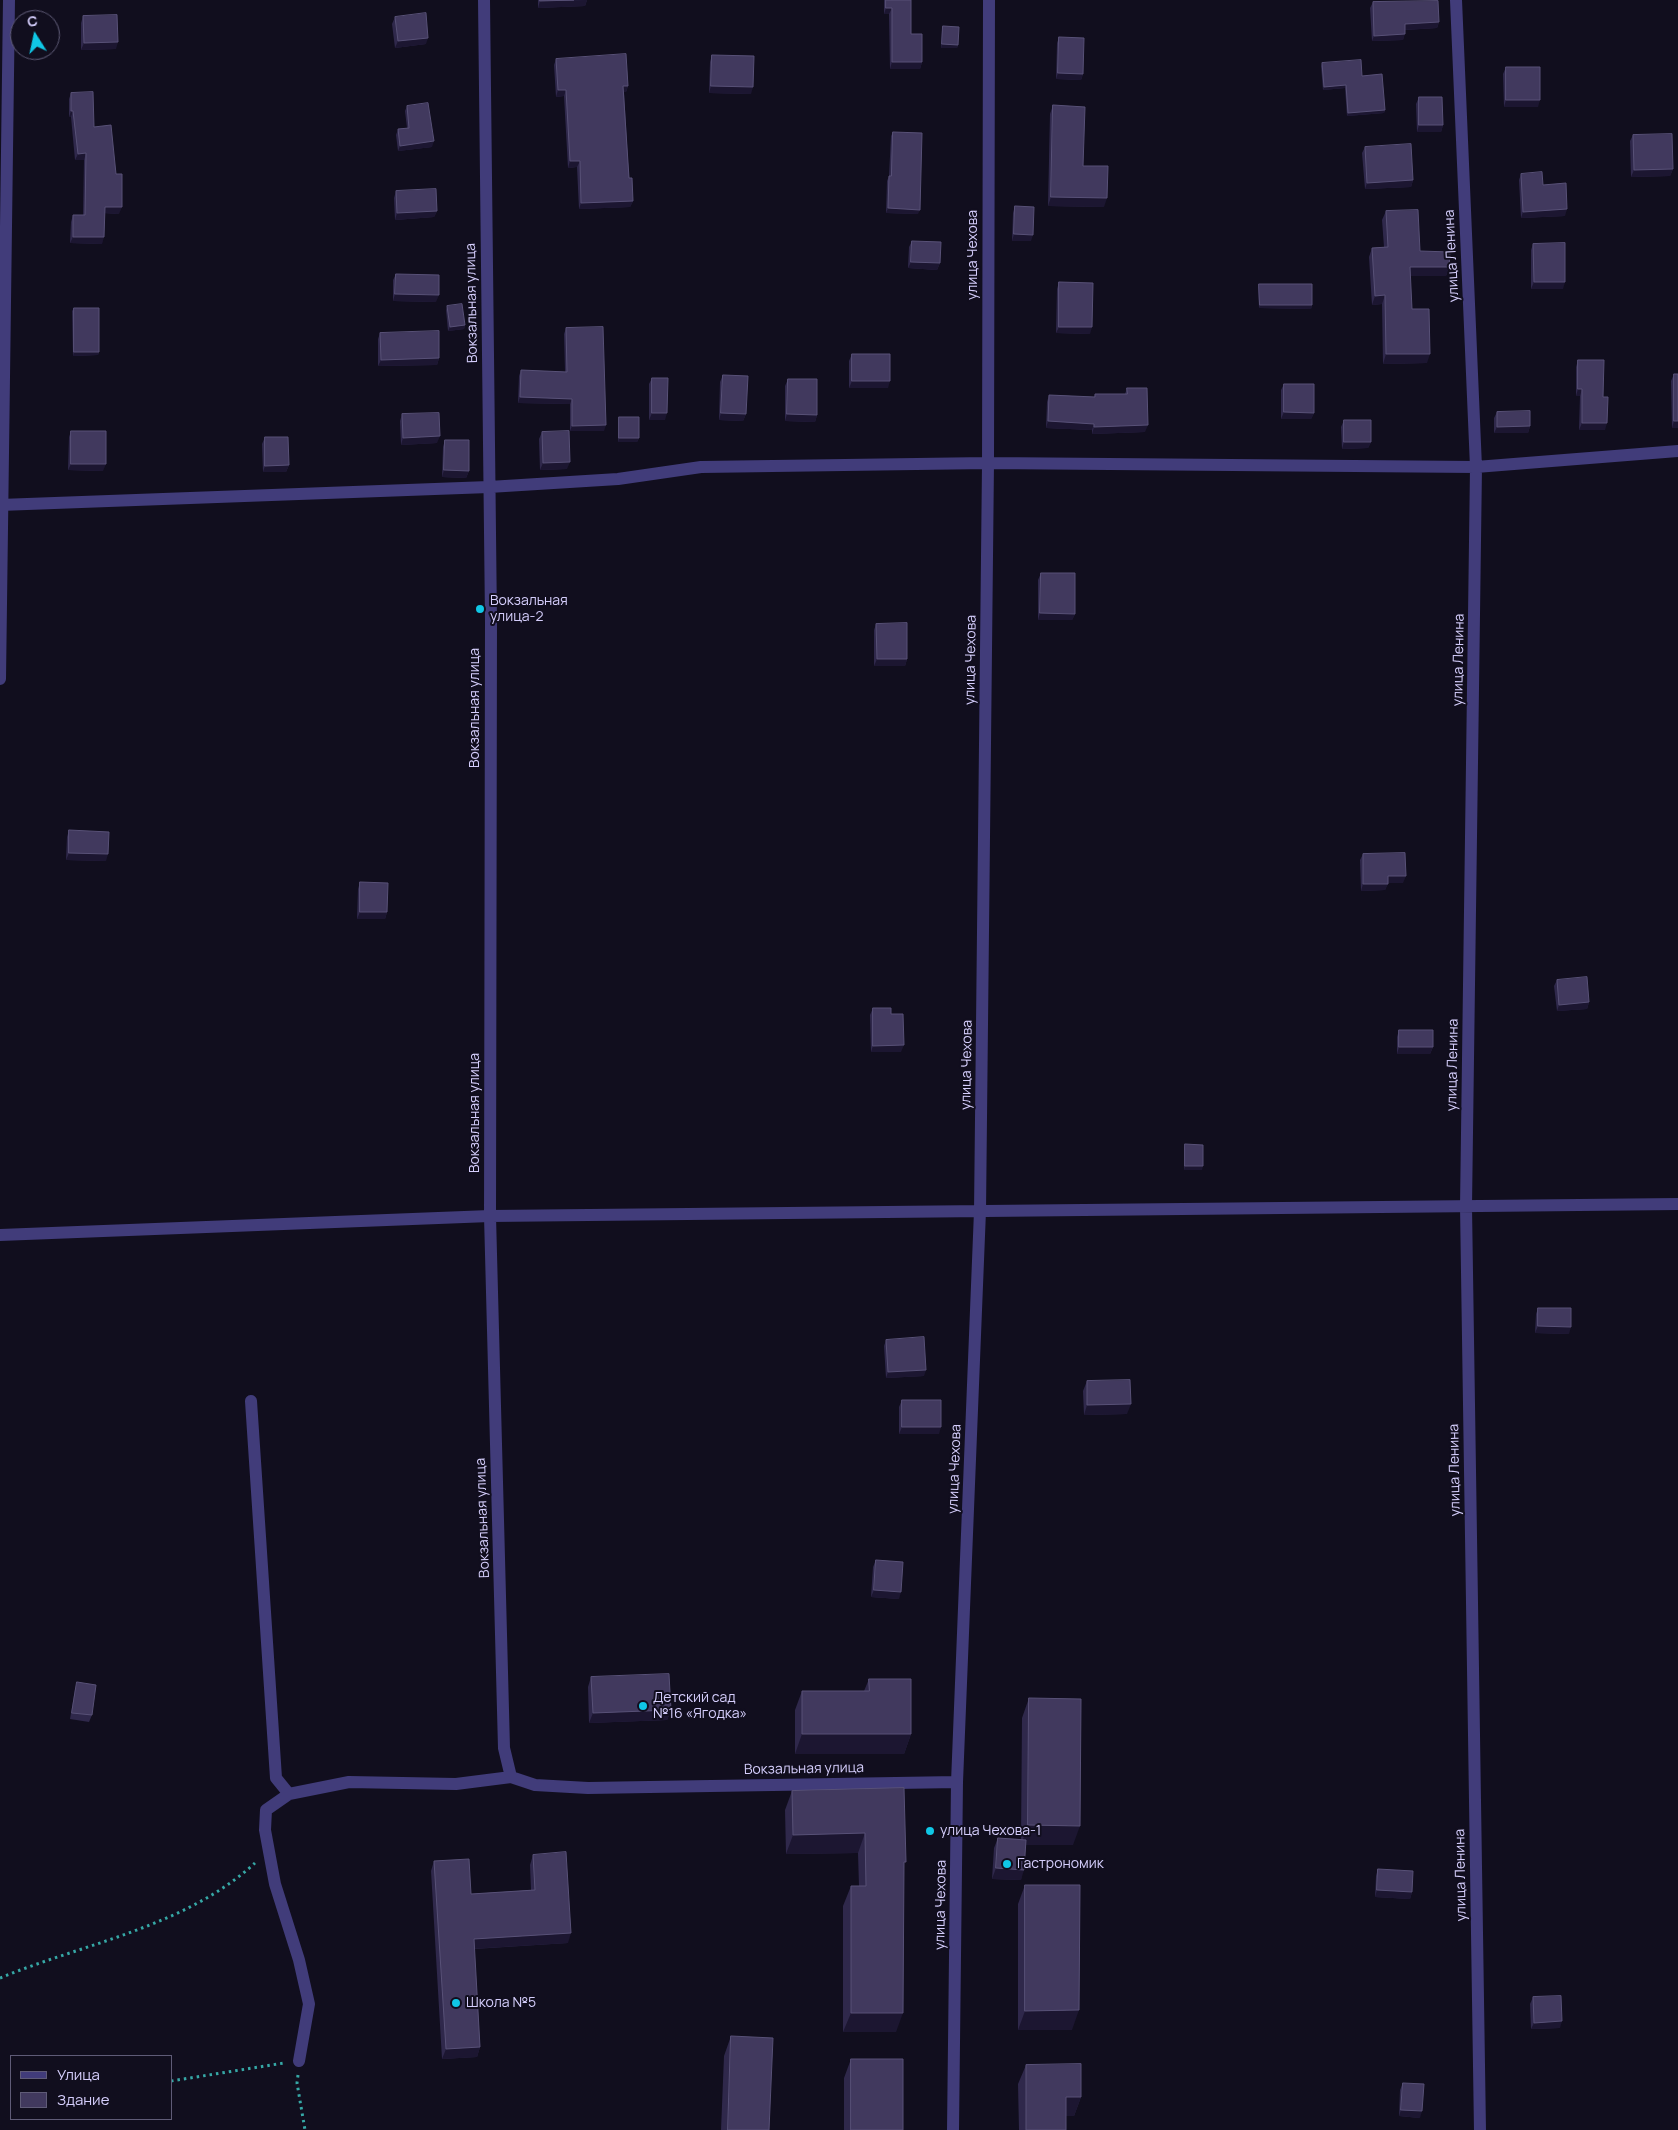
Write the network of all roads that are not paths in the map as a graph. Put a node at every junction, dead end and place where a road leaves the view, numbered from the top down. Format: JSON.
{"nodes":[{"id":1,"x":9,"y":0,"type":"edge"},
{"id":2,"x":484,"y":0,"type":"edge"},
{"id":3,"x":989,"y":0,"type":"edge"},
{"id":4,"x":1456,"y":0,"type":"edge"},
{"id":5,"x":1678,"y":451,"type":"edge"},
{"id":6,"x":988,"y":463,"type":"junction"},
{"id":7,"x":1476,"y":467,"type":"junction"},
{"id":8,"x":489,"y":488,"type":"junction"},
{"id":9,"x":1,"y":505,"type":"edge"},
{"id":10,"x":0,"y":679,"type":"edge"},
{"id":11,"x":1678,"y":1204,"type":"edge"},
{"id":12,"x":1466,"y":1206,"type":"junction"},
{"id":13,"x":980,"y":1211,"type":"junction"},
{"id":14,"x":490,"y":1216,"type":"junction"},
{"id":15,"x":0,"y":1235,"type":"edge"},
{"id":16,"x":251,"y":1401,"type":"dead end"},
{"id":17,"x":511,"y":1777,"type":"junction"},
{"id":18,"x":957,"y":1782,"type":"junction"},
{"id":19,"x":289,"y":1794,"type":"junction"},
{"id":20,"x":299,"y":2061,"type":"road end"},
{"id":21,"x":953,"y":2130,"type":"edge"},
{"id":22,"x":1480,"y":2130,"type":"edge"}],
"edges":[{"from":1,"to":9,"type":"street"},
{"from":2,"to":8,"type":"street","name":"Вокзальная улица"},
{"from":3,"to":6,"type":"street","name":"улица Чехова"},
{"from":4,"to":7,"type":"street","name":"улица Ленина"},
{"from":5,"to":7,"type":"street"},
{"from":6,"to":7,"type":"street"},
{"from":6,"to":8,"type":"street"},
{"from":6,"to":13,"type":"street","name":"улица Чехова"},
{"from":7,"to":12,"type":"street","name":"улица Ленина"},
{"from":8,"to":9,"type":"street"},
{"from":8,"to":14,"type":"street","name":"Вокзальная улица"},
{"from":9,"to":10,"type":"street"},
{"from":11,"to":12,"type":"street"},
{"from":12,"to":13,"type":"street"},
{"from":12,"to":22,"type":"street","name":"улица Ленина"},
{"from":13,"to":14,"type":"street"},
{"from":13,"to":18,"type":"street","name":"улица Чехова"},
{"from":14,"to":15,"type":"street"},
{"from":14,"to":17,"type":"street","name":"Вокзальная улица"},
{"from":16,"to":19,"type":"street"},
{"from":17,"to":18,"type":"street","name":"Вокзальная улица"},
{"from":17,"to":19,"type":"street"},
{"from":18,"to":21,"type":"street","name":"улица Чехова"},
{"from":19,"to":20,"type":"street"}]}
